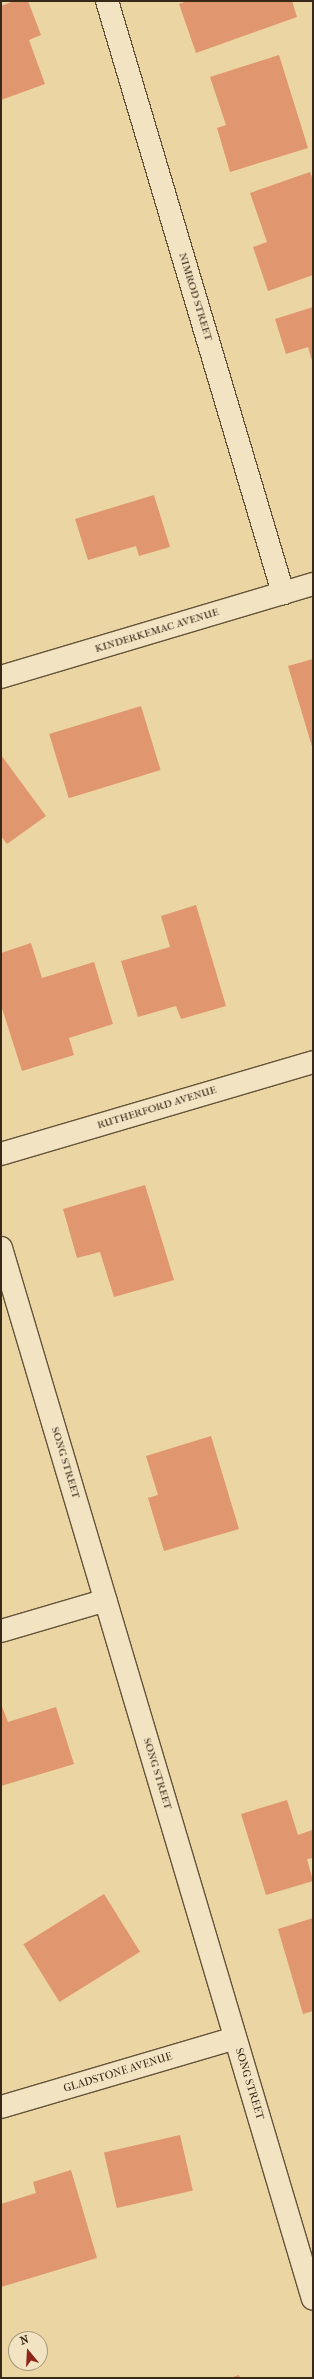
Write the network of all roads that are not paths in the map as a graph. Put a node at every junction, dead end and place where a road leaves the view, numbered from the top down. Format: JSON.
{"nodes":[{"id":1,"x":107,"y":1,"type":"edge"},
{"id":2,"x":313,"y":584,"type":"edge"},
{"id":3,"x":283,"y":593,"type":"junction"},
{"id":4,"x":1,"y":677,"type":"edge"},
{"id":5,"x":313,"y":1062,"type":"edge"},
{"id":6,"x":1,"y":1154,"type":"edge"},
{"id":7,"x":1,"y":1248,"type":"edge"},
{"id":8,"x":106,"y":1600,"type":"junction"},
{"id":9,"x":1,"y":1631,"type":"edge"},
{"id":10,"x":235,"y":2038,"type":"junction"},
{"id":11,"x":1,"y":2108,"type":"edge"},
{"id":12,"x":313,"y":2299,"type":"edge"}],
"edges":[{"from":1,"to":3,"type":"street","name":"NIMROD STREET"},
{"from":2,"to":3,"type":"street","name":"KINDERKEMAC AVENUE"},
{"from":3,"to":4,"type":"street","name":"KINDERKEMAC AVENUE"},
{"from":5,"to":6,"type":"street","name":"RUTHERFORD AVENUE"},
{"from":7,"to":8,"type":"street","name":"SONG STREET"},
{"from":8,"to":9,"type":"street"},
{"from":8,"to":10,"type":"street","name":"SONG STREET"},
{"from":10,"to":11,"type":"street","name":"GLADSTONE AVENUE"},
{"from":10,"to":12,"type":"street","name":"SONG STREET"}]}
